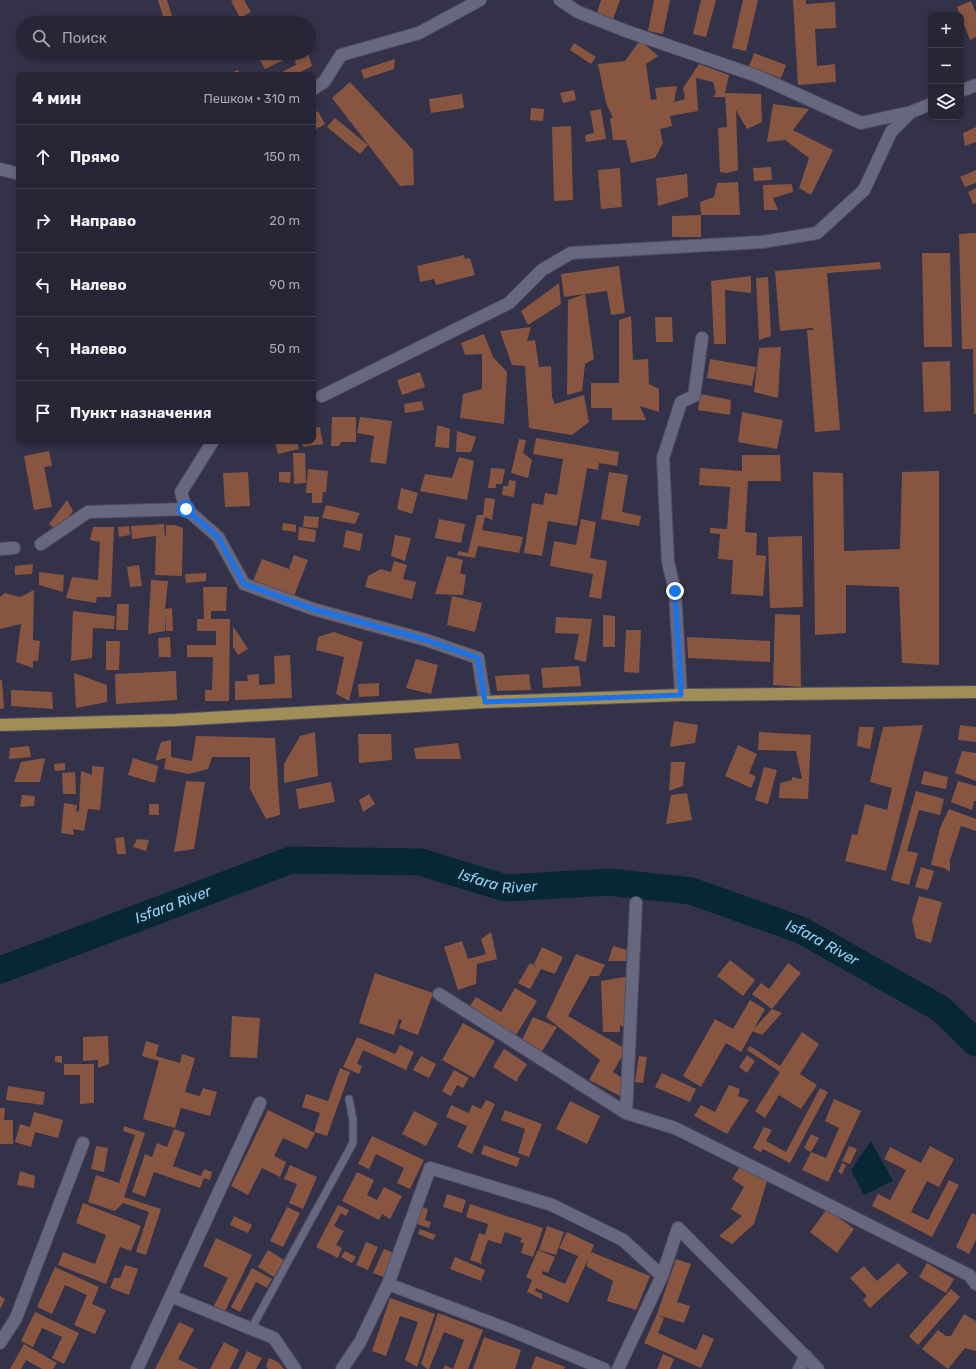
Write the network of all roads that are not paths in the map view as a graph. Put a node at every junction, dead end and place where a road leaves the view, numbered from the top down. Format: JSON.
{"nodes":[{"id":1,"x":480,"y":0,"type":"edge"},
{"id":2,"x":560,"y":0,"type":"edge"},
{"id":3,"x":976,"y":85,"type":"edge"},
{"id":4,"x":316,"y":87,"type":"edge"},
{"id":5,"x":964,"y":90,"type":"edge"},
{"id":6,"x":928,"y":105,"type":"edge"},
{"id":7,"x":910,"y":112,"type":"junction"},
{"id":8,"x":0,"y":169,"type":"edge"},
{"id":9,"x":16,"y":173,"type":"edge"},
{"id":10,"x":702,"y":338,"type":"dead end"},
{"id":11,"x":322,"y":396,"type":"dead end"},
{"id":12,"x":211,"y":444,"type":"edge"},
{"id":13,"x":186,"y":509,"type":"junction"},
{"id":14,"x":41,"y":544,"type":"dead end"},
{"id":15,"x":14,"y":548,"type":"dead end"},
{"id":16,"x":0,"y":549,"type":"edge"},
{"id":17,"x":976,"y":692,"type":"edge"},
{"id":18,"x":681,"y":695,"type":"junction"},
{"id":19,"x":485,"y":702,"type":"junction"},
{"id":20,"x":0,"y":725,"type":"edge"},
{"id":21,"x":636,"y":904,"type":"dead end"},
{"id":22,"x":440,"y":994,"type":"dead end"},
{"id":23,"x":349,"y":1099,"type":"dead end"},
{"id":24,"x":260,"y":1103,"type":"dead end"},
{"id":25,"x":626,"y":1113,"type":"junction"},
{"id":26,"x":83,"y":1143,"type":"dead end"},
{"id":27,"x":662,"y":1276,"type":"junction"},
{"id":28,"x":388,"y":1284,"type":"junction"},
{"id":29,"x":976,"y":1284,"type":"edge"},
{"id":30,"x":171,"y":1296,"type":"junction"},
{"id":31,"x":251,"y":1329,"type":"junction"},
{"id":32,"x":0,"y":1343,"type":"edge"},
{"id":33,"x":806,"y":1356,"type":"junction"},
{"id":34,"x":137,"y":1369,"type":"edge"},
{"id":35,"x":295,"y":1369,"type":"edge"},
{"id":36,"x":342,"y":1369,"type":"edge"},
{"id":37,"x":604,"y":1369,"type":"edge"},
{"id":38,"x":618,"y":1369,"type":"edge"},
{"id":39,"x":799,"y":1369,"type":"edge"},
{"id":40,"x":818,"y":1369,"type":"edge"}],
"edges":[{"from":1,"to":4,"type":"street"},
{"from":2,"to":7,"type":"street"},
{"from":3,"to":5,"type":"street"},
{"from":6,"to":7,"type":"street"},
{"from":7,"to":11,"type":"street"},
{"from":8,"to":9,"type":"street"},
{"from":10,"to":18,"type":"street"},
{"from":12,"to":13,"type":"street"},
{"from":13,"to":14,"type":"street"},
{"from":13,"to":19,"type":"street"},
{"from":15,"to":16,"type":"street"},
{"from":17,"to":18,"type":"main road"},
{"from":18,"to":19,"type":"main road"},
{"from":19,"to":20,"type":"main road"},
{"from":21,"to":25,"type":"street"},
{"from":22,"to":25,"type":"street"},
{"from":23,"to":31,"type":"lane"},
{"from":24,"to":30,"type":"street"},
{"from":25,"to":29,"type":"street"},
{"from":26,"to":32,"type":"street"},
{"from":27,"to":28,"type":"street"},
{"from":27,"to":33,"type":"street"},
{"from":27,"to":38,"type":"street"},
{"from":28,"to":36,"type":"street"},
{"from":28,"to":37,"type":"street"},
{"from":30,"to":31,"type":"street"},
{"from":30,"to":34,"type":"street"},
{"from":31,"to":35,"type":"street"},
{"from":33,"to":39,"type":"street"},
{"from":33,"to":40,"type":"street"}]}
